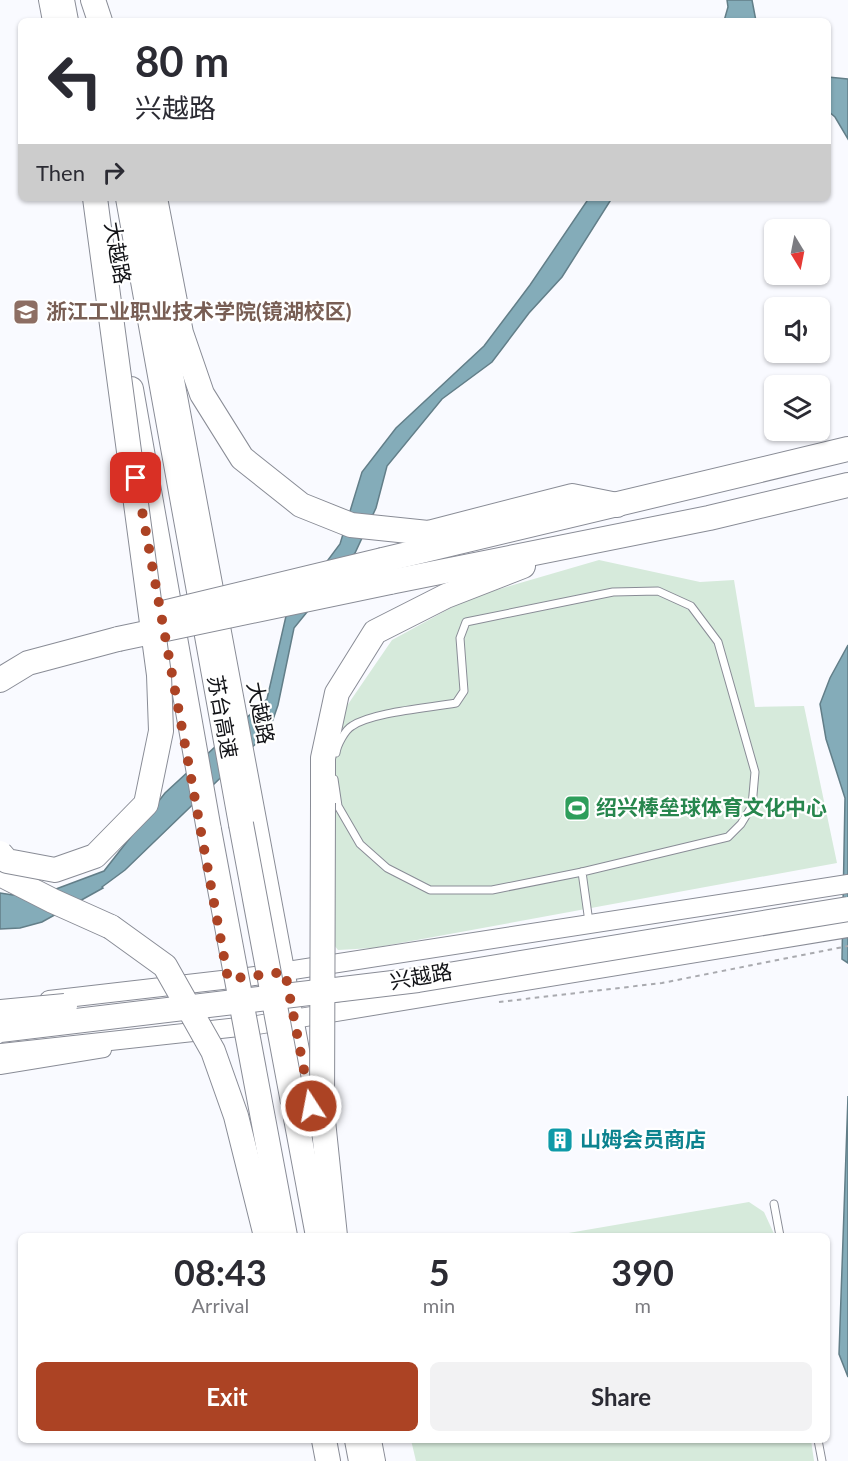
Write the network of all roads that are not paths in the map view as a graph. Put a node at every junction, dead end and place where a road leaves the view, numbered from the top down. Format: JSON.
{"nodes":[{"id":1,"x":48,"y":0,"type":"edge"},
{"id":2,"x":62,"y":0,"type":"edge"},
{"id":3,"x":92,"y":0,"type":"edge"},
{"id":4,"x":104,"y":0,"type":"edge"},
{"id":5,"x":51,"y":18,"type":"edge"},
{"id":6,"x":65,"y":18,"type":"edge"},
{"id":7,"x":95,"y":18,"type":"edge"},
{"id":8,"x":99,"y":18,"type":"edge"},
{"id":9,"x":107,"y":18,"type":"edge"},
{"id":10,"x":85,"y":201,"type":"edge"},
{"id":11,"x":96,"y":201,"type":"edge"},
{"id":12,"x":97,"y":201,"type":"edge"},
{"id":13,"x":129,"y":201,"type":"edge"},
{"id":14,"x":142,"y":201,"type":"edge"},
{"id":15,"x":156,"y":201,"type":"edge"},
{"id":16,"x":848,"y":449,"type":"edge"},
{"id":17,"x":848,"y":485,"type":"edge"},
{"id":18,"x":617,"y":505,"type":"junction"},
{"id":19,"x":593,"y":540,"type":"junction"},
{"id":20,"x":0,"y":660,"type":"edge"},
{"id":21,"x":0,"y":680,"type":"edge"},
{"id":22,"x":0,"y":853,"type":"edge"},
{"id":23,"x":582,"y":872,"type":"junction"},
{"id":24,"x":0,"y":874,"type":"edge"},
{"id":25,"x":845,"y":888,"type":"edge"},
{"id":26,"x":848,"y":909,"type":"edge"},
{"id":27,"x":590,"y":925,"type":"junction"},
{"id":28,"x":841,"y":929,"type":"edge"},
{"id":29,"x":285,"y":972,"type":"junction"},
{"id":30,"x":228,"y":979,"type":"junction"},
{"id":31,"x":0,"y":1005,"type":"edge"},
{"id":32,"x":0,"y":1012,"type":"edge"},
{"id":33,"x":295,"y":1020,"type":"junction"},
{"id":34,"x":237,"y":1028,"type":"junction"},
{"id":35,"x":0,"y":1030,"type":"edge"},
{"id":36,"x":0,"y":1053,"type":"edge"},
{"id":37,"x":0,"y":1067,"type":"edge"},
{"id":38,"x":774,"y":1204,"type":"dead end"},
{"id":39,"x":265,"y":1233,"type":"edge"},
{"id":40,"x":275,"y":1233,"type":"edge"},
{"id":41,"x":284,"y":1233,"type":"edge"},
{"id":42,"x":317,"y":1233,"type":"edge"},
{"id":43,"x":334,"y":1233,"type":"edge"},
{"id":44,"x":335,"y":1233,"type":"edge"},
{"id":45,"x":779,"y":1233,"type":"edge"},
{"id":46,"x":819,"y":1443,"type":"edge"},
{"id":47,"x":822,"y":1461,"type":"edge"}],
"edges":[{"from":1,"to":5,"type":"main road"},
{"from":2,"to":6,"type":"highway"},
{"from":3,"to":7,"type":"highway"},
{"from":3,"to":8,"type":"highway"},
{"from":4,"to":9,"type":"main road"},
{"from":10,"to":30,"type":"main road","name":"大越路"},
{"from":11,"to":22,"type":"highway","bridge":true},
{"from":12,"to":41,"type":"highway","name":"苏台高速","bridge":true},
{"from":13,"to":42,"type":"highway","name":"苏台高速","bridge":true},
{"from":14,"to":29,"type":"main road","name":"大越路"},
{"from":15,"to":18,"type":"highway"},
{"from":16,"to":18,"type":"highway"},
{"from":17,"to":19,"type":"highway"},
{"from":18,"to":20,"type":"highway","bridge":true},
{"from":19,"to":21,"type":"highway","bridge":true},
{"from":19,"to":44,"type":"highway","bridge":true},
{"from":23,"to":23,"type":"lane"},
{"from":23,"to":27,"type":"lane"},
{"from":24,"to":39,"type":"highway","bridge":true},
{"from":25,"to":27,"type":"main road","name":"兴越路"},
{"from":25,"to":32,"type":"highway","bridge":true},
{"from":26,"to":35,"type":"highway","bridge":true},
{"from":27,"to":29,"type":"main road","name":"兴越路"},
{"from":28,"to":33,"type":"main road","name":"兴越路"},
{"from":29,"to":30,"type":"main road","name":"兴越路"},
{"from":29,"to":33,"type":"main road","name":"大越路"},
{"from":30,"to":31,"type":"main road","name":"兴越路"},
{"from":30,"to":34,"type":"main road","name":"大越路"},
{"from":33,"to":34,"type":"main road","name":"兴越路"},
{"from":33,"to":43,"type":"main road","name":"大越路"},
{"from":34,"to":36,"type":"main road","name":"兴越路"},
{"from":34,"to":37,"type":"street"},
{"from":34,"to":40,"type":"main road","name":"大越路"},
{"from":38,"to":45,"type":"lane"},
{"from":46,"to":47,"type":"lane"}]}
